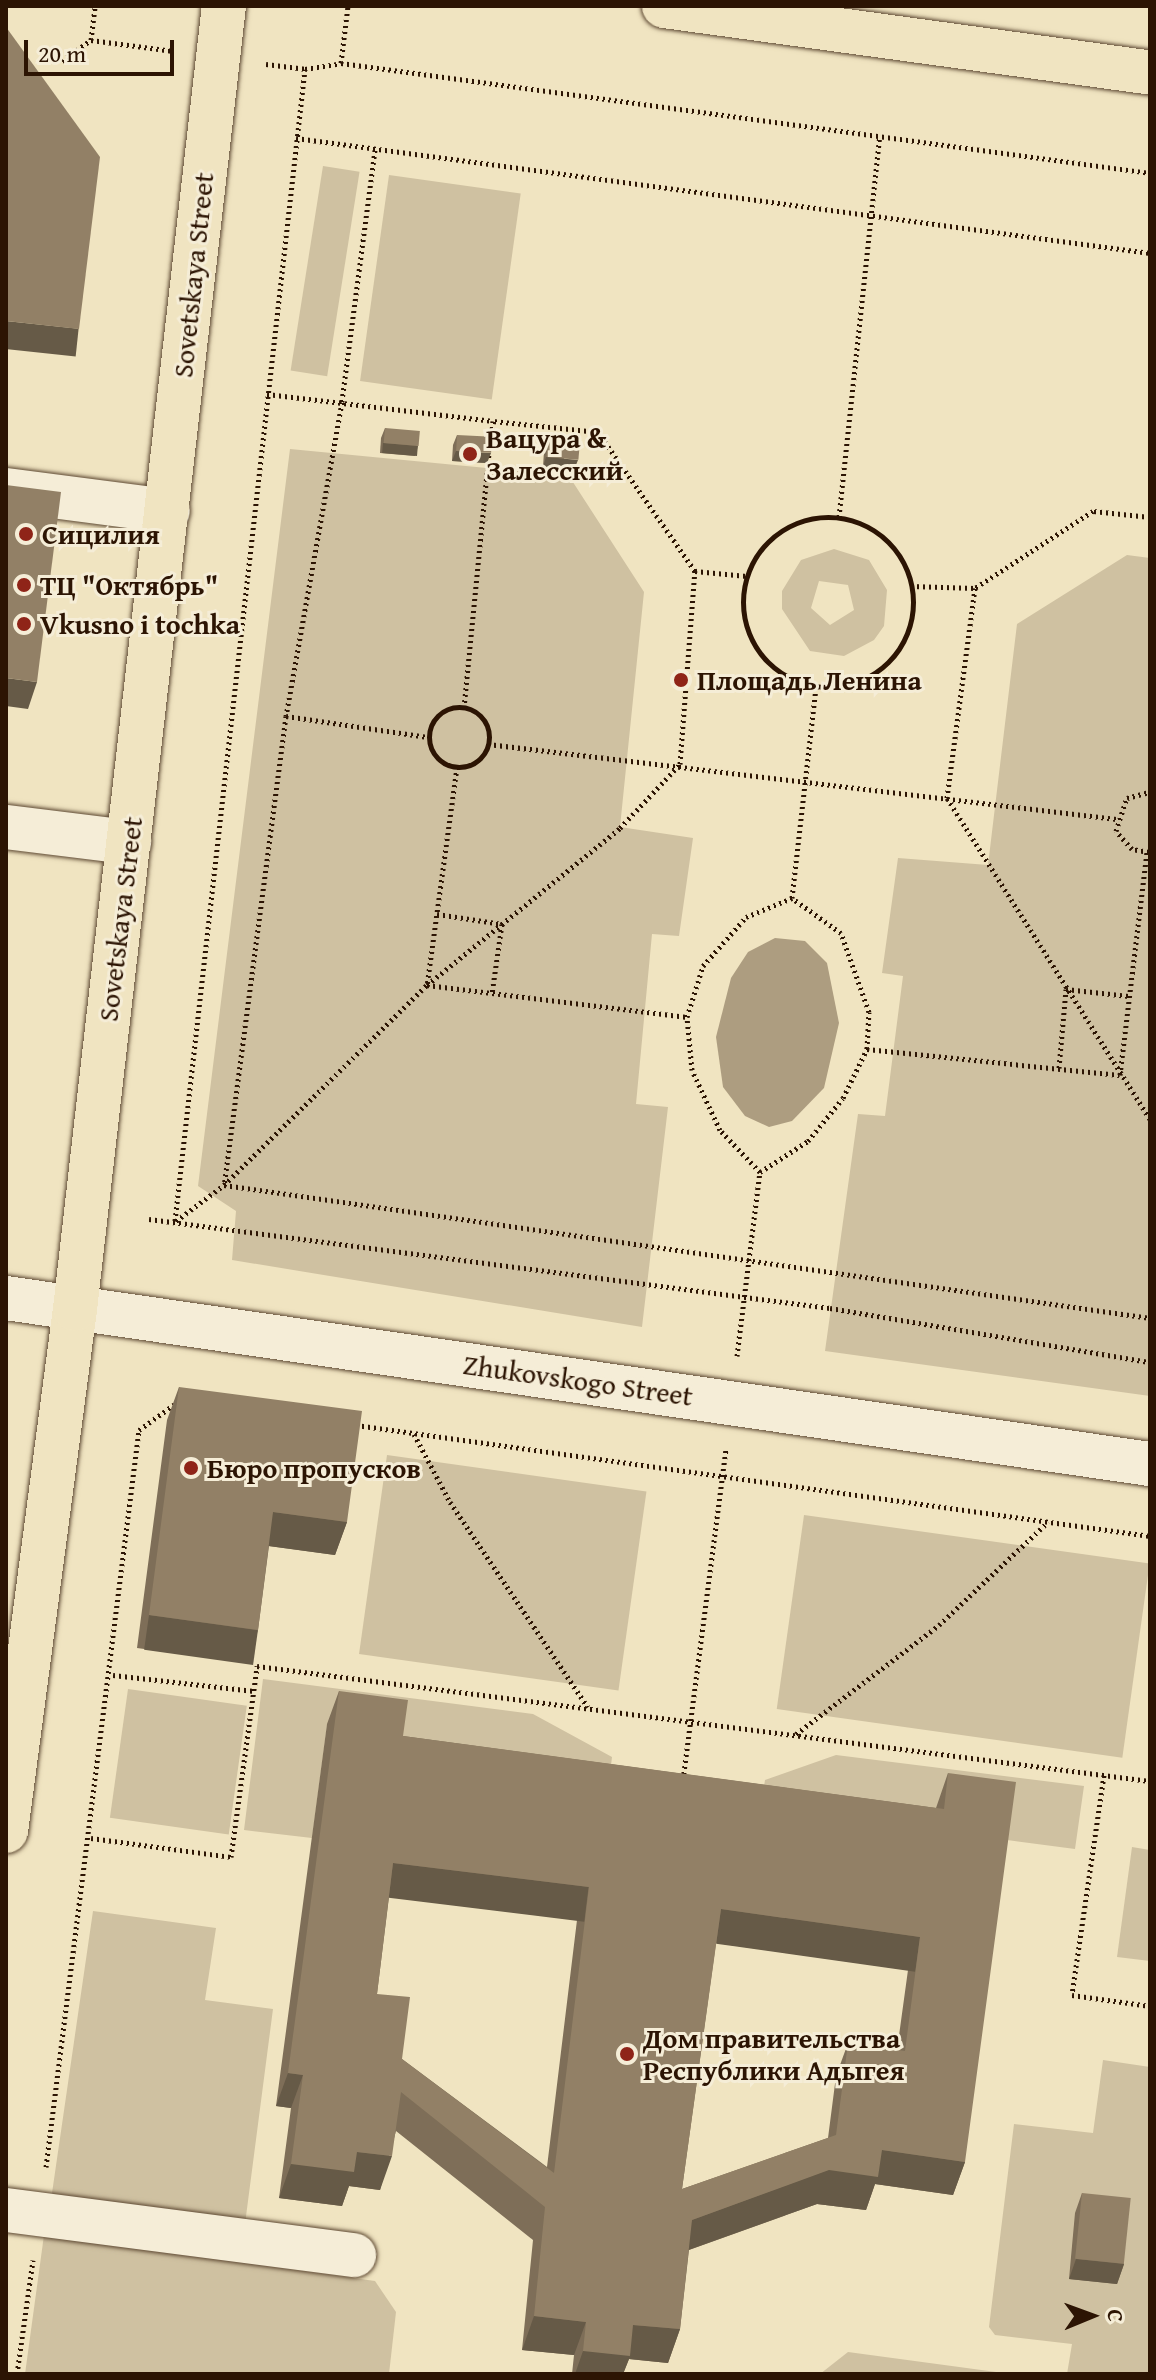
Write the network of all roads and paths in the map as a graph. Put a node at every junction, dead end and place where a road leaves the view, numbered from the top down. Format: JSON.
{"nodes":[{"id":1,"x":95,"y":6,"type":"edge"},
{"id":2,"x":224,"y":6,"type":"edge"},
{"id":3,"x":348,"y":6,"type":"edge"},
{"id":4,"x":664,"y":6,"type":"edge"},
{"id":5,"x":62,"y":61,"type":"dead end"},
{"id":6,"x":341,"y":63,"type":"junction"},
{"id":7,"x":1150,"y":73,"type":"edge"},
{"id":8,"x":880,"y":136,"type":"junction"},
{"id":9,"x":296,"y":138,"type":"junction"},
{"id":10,"x":375,"y":150,"type":"junction"},
{"id":11,"x":1150,"y":173,"type":"edge"},
{"id":12,"x":872,"y":217,"type":"junction"},
{"id":13,"x":1150,"y":253,"type":"edge"},
{"id":14,"x":267,"y":394,"type":"junction"},
{"id":15,"x":342,"y":402,"type":"junction"},
{"id":16,"x":493,"y":421,"type":"junction"},
{"id":17,"x":6,"y":490,"type":"edge"},
{"id":18,"x":168,"y":511,"type":"junction"},
{"id":19,"x":839,"y":517,"type":"junction"},
{"id":20,"x":1150,"y":517,"type":"edge"},
{"id":21,"x":695,"y":571,"type":"junction"},
{"id":22,"x":747,"y":576,"type":"junction"},
{"id":23,"x":911,"y":586,"type":"junction"},
{"id":24,"x":975,"y":588,"type":"junction"},
{"id":25,"x":816,"y":686,"type":"junction"},
{"id":26,"x":464,"y":708,"type":"junction"},
{"id":27,"x":286,"y":716,"type":"junction"},
{"id":28,"x":429,"y":737,"type":"junction"},
{"id":29,"x":488,"y":744,"type":"junction"},
{"id":30,"x":680,"y":764,"type":"junction"},
{"id":31,"x":457,"y":767,"type":"junction"},
{"id":32,"x":809,"y":784,"type":"junction"},
{"id":33,"x":1150,"y":792,"type":"edge"},
{"id":34,"x":947,"y":798,"type":"junction"},
{"id":35,"x":1117,"y":819,"type":"junction"},
{"id":36,"x":6,"y":827,"type":"edge"},
{"id":37,"x":129,"y":842,"type":"junction"},
{"id":38,"x":1148,"y":852,"type":"edge"},
{"id":39,"x":792,"y":898,"type":"junction"},
{"id":40,"x":437,"y":914,"type":"junction"},
{"id":41,"x":502,"y":924,"type":"junction"},
{"id":42,"x":427,"y":985,"type":"junction"},
{"id":43,"x":1066,"y":989,"type":"junction"},
{"id":44,"x":492,"y":993,"type":"junction"},
{"id":45,"x":1129,"y":996,"type":"junction"},
{"id":46,"x":687,"y":1017,"type":"junction"},
{"id":47,"x":867,"y":1049,"type":"junction"},
{"id":48,"x":1059,"y":1069,"type":"junction"},
{"id":49,"x":1120,"y":1075,"type":"junction"},
{"id":50,"x":1150,"y":1119,"type":"edge"},
{"id":51,"x":760,"y":1172,"type":"junction"},
{"id":52,"x":224,"y":1185,"type":"junction"},
{"id":53,"x":149,"y":1219,"type":"dead end"},
{"id":54,"x":175,"y":1221,"type":"junction"},
{"id":55,"x":751,"y":1258,"type":"junction"},
{"id":56,"x":745,"y":1297,"type":"junction"},
{"id":57,"x":6,"y":1298,"type":"edge"},
{"id":58,"x":75,"y":1309,"type":"junction"},
{"id":59,"x":1150,"y":1318,"type":"edge"},
{"id":60,"x":1150,"y":1362,"type":"edge"},
{"id":61,"x":190,"y":1402,"type":"edge"},
{"id":62,"x":339,"y":1423,"type":"edge"},
{"id":63,"x":413,"y":1433,"type":"junction"},
{"id":64,"x":1150,"y":1464,"type":"edge"},
{"id":65,"x":724,"y":1475,"type":"junction"},
{"id":66,"x":1049,"y":1521,"type":"junction"},
{"id":67,"x":1150,"y":1536,"type":"edge"},
{"id":68,"x":113,"y":1675,"type":"junction"},
{"id":69,"x":254,"y":1691,"type":"junction"},
{"id":70,"x":588,"y":1707,"type":"junction"},
{"id":71,"x":691,"y":1720,"type":"junction"},
{"id":72,"x":795,"y":1734,"type":"junction"},
{"id":73,"x":1104,"y":1775,"type":"junction"},
{"id":74,"x":1150,"y":1781,"type":"edge"},
{"id":75,"x":682,"y":1794,"type":"edge"},
{"id":76,"x":6,"y":1831,"type":"edge"},
{"id":77,"x":91,"y":1838,"type":"junction"},
{"id":78,"x":1150,"y":2006,"type":"edge"},
{"id":79,"x":22,"y":2212,"type":"edge"},
{"id":80,"x":354,"y":2255,"type":"dead end"},
{"id":81,"x":17,"y":2374,"type":"edge"}],
"edges":[{"from":1,"to":5,"type":"path"},
{"from":2,"to":18,"type":"main road","name":"Sovetskaya Street"},
{"from":3,"to":6,"type":"path"},
{"from":4,"to":7,"type":"main road"},
{"from":6,"to":8,"type":"path"},
{"from":6,"to":9,"type":"path"},
{"from":8,"to":11,"type":"path"},
{"from":8,"to":12,"type":"path"},
{"from":9,"to":10,"type":"path"},
{"from":9,"to":14,"type":"path"},
{"from":10,"to":12,"type":"path"},
{"from":10,"to":15,"type":"path"},
{"from":12,"to":13,"type":"path"},
{"from":12,"to":19,"type":"path"},
{"from":14,"to":15,"type":"path"},
{"from":14,"to":54,"type":"path"},
{"from":15,"to":16,"type":"path"},
{"from":15,"to":27,"type":"path"},
{"from":16,"to":21,"type":"path"},
{"from":16,"to":26,"type":"path"},
{"from":17,"to":18,"type":"street"},
{"from":18,"to":37,"type":"main road","name":"Sovetskaya Street"},
{"from":19,"to":22,"type":"path"},
{"from":19,"to":23,"type":"path"},
{"from":20,"to":24,"type":"path"},
{"from":21,"to":22,"type":"path"},
{"from":21,"to":30,"type":"path"},
{"from":22,"to":25,"type":"path"},
{"from":23,"to":24,"type":"path"},
{"from":23,"to":25,"type":"path"},
{"from":24,"to":34,"type":"path"},
{"from":25,"to":32,"type":"path"},
{"from":26,"to":28,"type":"path"},
{"from":26,"to":29,"type":"path"},
{"from":27,"to":28,"type":"path"},
{"from":27,"to":52,"type":"path"},
{"from":28,"to":31,"type":"path"},
{"from":29,"to":30,"type":"path"},
{"from":29,"to":31,"type":"path"},
{"from":30,"to":32,"type":"path"},
{"from":30,"to":41,"type":"path"},
{"from":31,"to":40,"type":"path"},
{"from":32,"to":34,"type":"path"},
{"from":32,"to":39,"type":"path"},
{"from":33,"to":35,"type":"path"},
{"from":34,"to":35,"type":"path"},
{"from":34,"to":43,"type":"path"},
{"from":35,"to":38,"type":"path"},
{"from":36,"to":37,"type":"street"},
{"from":37,"to":58,"type":"main road","name":"Sovetskaya Street"},
{"from":38,"to":45,"type":"path"},
{"from":39,"to":46,"type":"path"},
{"from":39,"to":47,"type":"path"},
{"from":40,"to":41,"type":"path"},
{"from":40,"to":42,"type":"path"},
{"from":41,"to":42,"type":"path"},
{"from":41,"to":44,"type":"path"},
{"from":42,"to":44,"type":"path"},
{"from":42,"to":52,"type":"path"},
{"from":43,"to":45,"type":"path"},
{"from":43,"to":48,"type":"path"},
{"from":43,"to":49,"type":"path"},
{"from":44,"to":46,"type":"path"},
{"from":45,"to":49,"type":"path"},
{"from":46,"to":51,"type":"path"},
{"from":47,"to":48,"type":"path"},
{"from":47,"to":51,"type":"path"},
{"from":48,"to":49,"type":"path"},
{"from":49,"to":50,"type":"path"},
{"from":51,"to":55,"type":"path"},
{"from":52,"to":54,"type":"path"},
{"from":52,"to":55,"type":"path"},
{"from":53,"to":54,"type":"path"},
{"from":54,"to":56,"type":"path"},
{"from":55,"to":56,"type":"path"},
{"from":55,"to":59,"type":"path"},
{"from":56,"to":60,"type":"path"},
{"from":57,"to":58,"type":"street","name":"Zhukovskogo Street"},
{"from":58,"to":64,"type":"street","name":"Zhukovskogo Street"},
{"from":58,"to":76,"type":"main road","name":"Sovetskaya Street"},
{"from":61,"to":68,"type":"path"},
{"from":62,"to":63,"type":"path"},
{"from":63,"to":65,"type":"path"},
{"from":63,"to":70,"type":"path"},
{"from":65,"to":66,"type":"path"},
{"from":65,"to":71,"type":"path"},
{"from":66,"to":67,"type":"path"},
{"from":66,"to":72,"type":"path"},
{"from":68,"to":69,"type":"path"},
{"from":68,"to":77,"type":"path"},
{"from":69,"to":70,"type":"path"},
{"from":69,"to":77,"type":"path"},
{"from":70,"to":71,"type":"path"},
{"from":71,"to":72,"type":"path"},
{"from":71,"to":75,"type":"path"},
{"from":72,"to":73,"type":"path"},
{"from":73,"to":74,"type":"path"},
{"from":73,"to":78,"type":"path"},
{"from":77,"to":79,"type":"path"},
{"from":79,"to":80,"type":"street"},
{"from":79,"to":81,"type":"path"}]}
